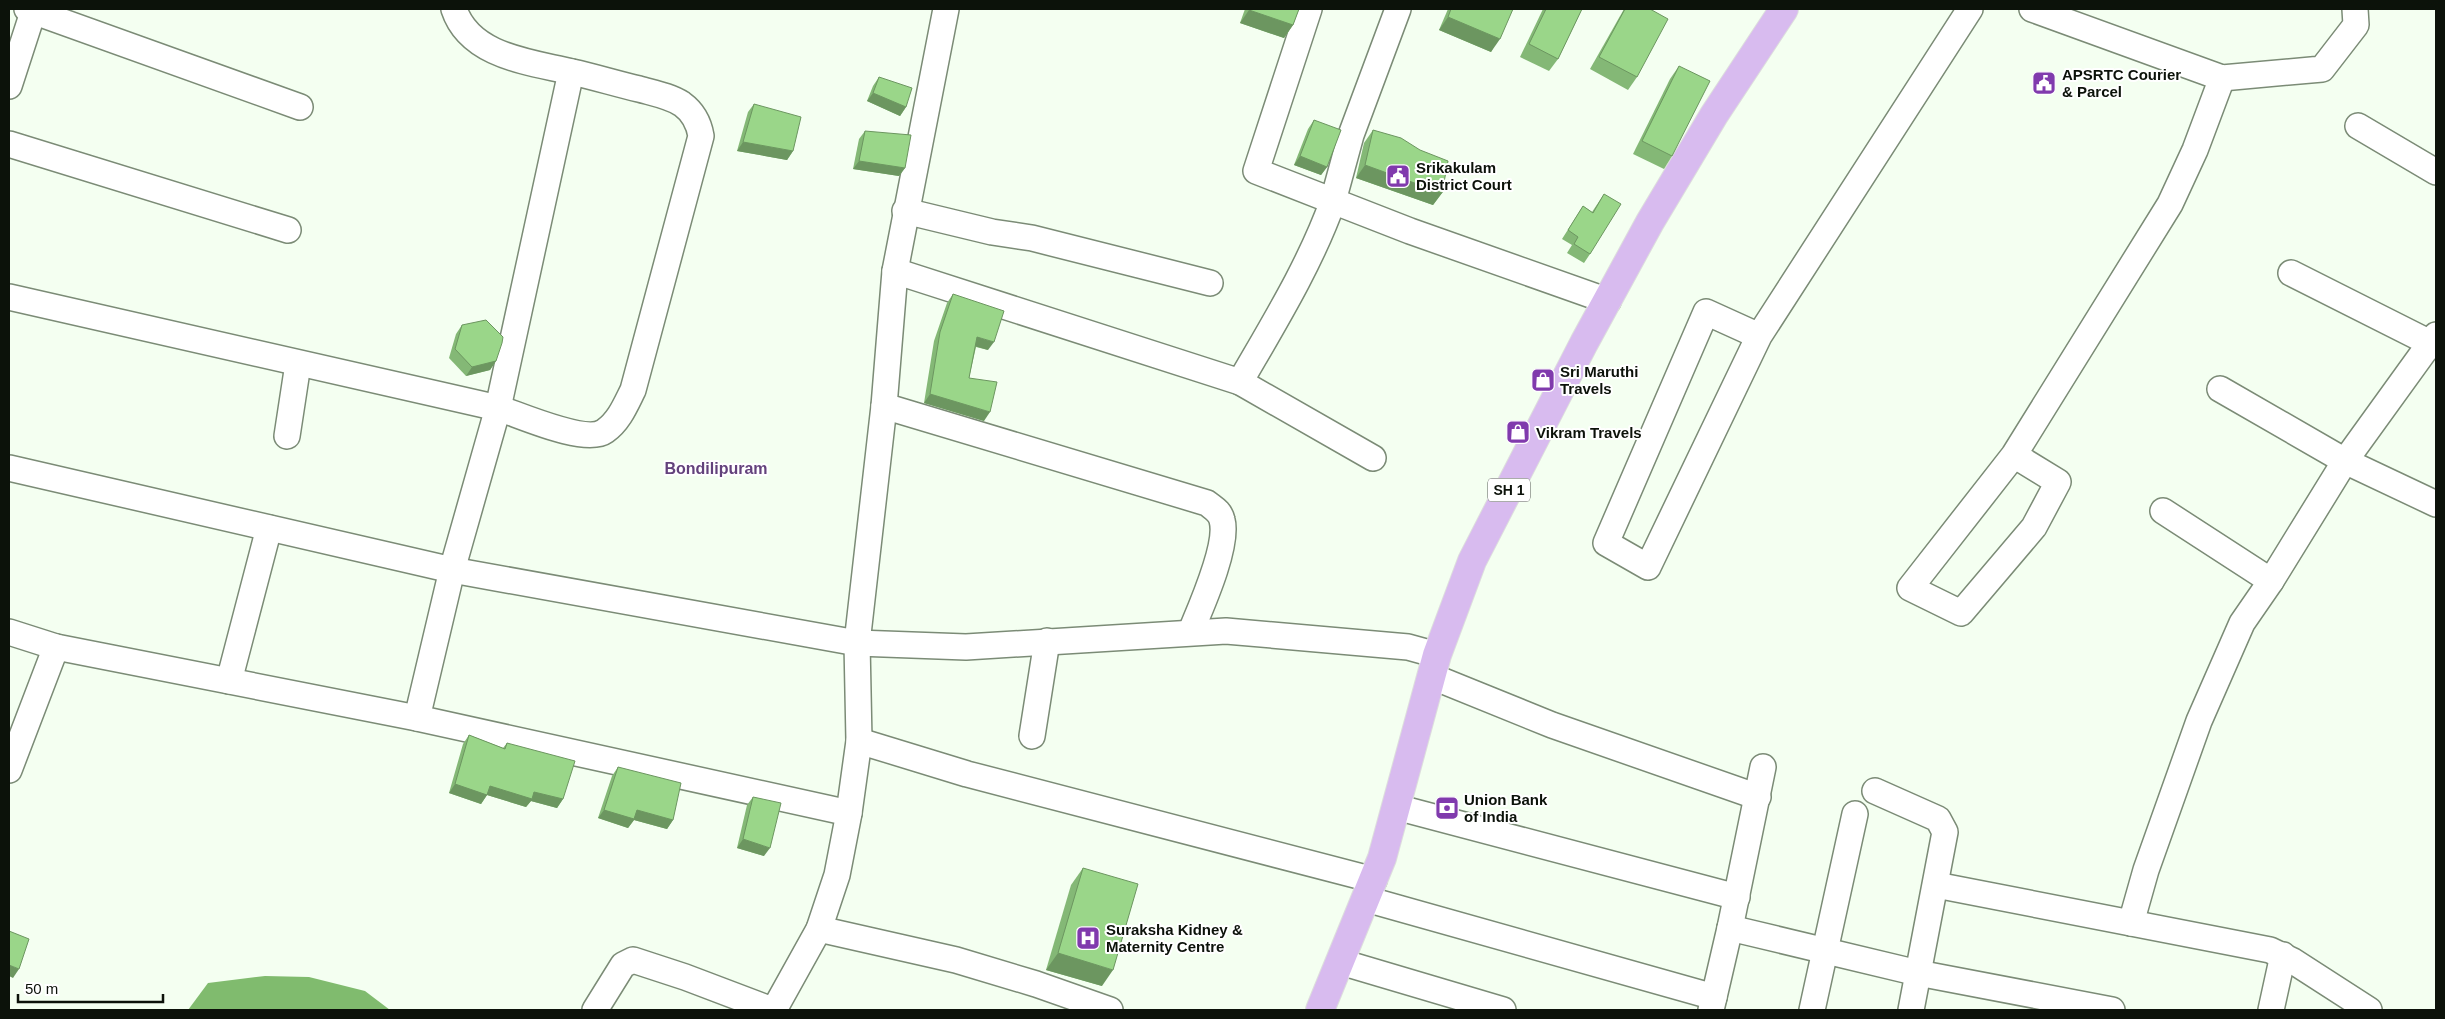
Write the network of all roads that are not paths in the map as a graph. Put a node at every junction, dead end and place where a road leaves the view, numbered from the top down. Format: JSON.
{"nodes":[{"id":1,"x":32,"y":9,"type":"edge"},
{"id":2,"x":454,"y":9,"type":"edge"},
{"id":3,"x":946,"y":9,"type":"edge"},
{"id":4,"x":1309,"y":9,"type":"edge"},
{"id":5,"x":1398,"y":9,"type":"edge"},
{"id":6,"x":1784,"y":9,"type":"edge"},
{"id":7,"x":1970,"y":9,"type":"edge"},
{"id":8,"x":2032,"y":9,"type":"edge"},
{"id":9,"x":2355,"y":9,"type":"edge"},
{"id":10,"x":572,"y":72,"type":"junction"},
{"id":11,"x":2222,"y":78,"type":"junction"},
{"id":12,"x":9,"y":86,"type":"edge"},
{"id":13,"x":300,"y":107,"type":"dead end"},
{"id":14,"x":2358,"y":126,"type":"dead end"},
{"id":15,"x":9,"y":144,"type":"edge"},
{"id":16,"x":2436,"y":172,"type":"edge"},
{"id":17,"x":1333,"y":201,"type":"junction"},
{"id":18,"x":905,"y":211,"type":"junction"},
{"id":19,"x":288,"y":230,"type":"dead end"},
{"id":20,"x":895,"y":271,"type":"junction"},
{"id":21,"x":2291,"y":273,"type":"dead end"},
{"id":22,"x":1210,"y":283,"type":"dead end"},
{"id":23,"x":9,"y":297,"type":"edge"},
{"id":24,"x":1608,"y":301,"type":"junction"},
{"id":25,"x":1759,"y":336,"type":"junction"},
{"id":26,"x":2434,"y":341,"type":"edge"},
{"id":27,"x":298,"y":364,"type":"junction"},
{"id":28,"x":1240,"y":382,"type":"junction"},
{"id":29,"x":2220,"y":389,"type":"dead end"},
{"id":30,"x":884,"y":406,"type":"junction"},
{"id":31,"x":498,"y":408,"type":"junction"},
{"id":32,"x":287,"y":436,"type":"dead end"},
{"id":33,"x":2014,"y":455,"type":"junction"},
{"id":34,"x":1373,"y":458,"type":"dead end"},
{"id":35,"x":2345,"y":461,"type":"junction"},
{"id":36,"x":9,"y":468,"type":"edge"},
{"id":37,"x":2436,"y":504,"type":"edge"},
{"id":38,"x":2163,"y":511,"type":"dead end"},
{"id":39,"x":269,"y":528,"type":"junction"},
{"id":40,"x":452,"y":570,"type":"junction"},
{"id":41,"x":2271,"y":581,"type":"junction"},
{"id":42,"x":1191,"y":631,"type":"junction"},
{"id":43,"x":9,"y":632,"type":"edge"},
{"id":44,"x":1047,"y":641,"type":"junction"},
{"id":45,"x":857,"y":643,"type":"junction"},
{"id":46,"x":56,"y":647,"type":"junction"},
{"id":47,"x":1434,"y":665,"type":"junction"},
{"id":48,"x":228,"y":681,"type":"junction"},
{"id":49,"x":417,"y":718,"type":"junction"},
{"id":50,"x":1032,"y":736,"type":"dead end"},
{"id":51,"x":859,"y":741,"type":"junction"},
{"id":52,"x":1763,"y":767,"type":"dead end"},
{"id":53,"x":9,"y":770,"type":"edge"},
{"id":54,"x":1875,"y":791,"type":"dead end"},
{"id":55,"x":1758,"y":797,"type":"junction"},
{"id":56,"x":1396,"y":807,"type":"junction"},
{"id":57,"x":849,"y":813,"type":"junction"},
{"id":58,"x":1855,"y":814,"type":"dead end"},
{"id":59,"x":1936,"y":885,"type":"junction"},
{"id":60,"x":1370,"y":889,"type":"junction"},
{"id":61,"x":1737,"y":897,"type":"junction"},
{"id":62,"x":2130,"y":923,"type":"junction"},
{"id":63,"x":1730,"y":928,"type":"junction"},
{"id":64,"x":819,"y":929,"type":"junction"},
{"id":65,"x":1824,"y":951,"type":"junction"},
{"id":66,"x":2283,"y":955,"type":"junction"},
{"id":67,"x":1341,"y":962,"type":"junction"},
{"id":68,"x":1918,"y":973,"type":"junction"},
{"id":69,"x":1712,"y":1003,"type":"edge"},
{"id":70,"x":595,"y":1010,"type":"edge"},
{"id":71,"x":773,"y":1010,"type":"edge"},
{"id":72,"x":1110,"y":1010,"type":"edge"},
{"id":73,"x":1320,"y":1010,"type":"edge"},
{"id":74,"x":1502,"y":1010,"type":"edge"},
{"id":75,"x":1812,"y":1010,"type":"edge"},
{"id":76,"x":1911,"y":1010,"type":"edge"},
{"id":77,"x":2112,"y":1010,"type":"edge"},
{"id":78,"x":2271,"y":1010,"type":"edge"},
{"id":79,"x":2369,"y":1010,"type":"edge"}],
"edges":[{"from":1,"to":12,"type":"street"},
{"from":1,"to":13,"type":"street"},
{"from":2,"to":10,"type":"street"},
{"from":3,"to":18,"type":"street"},
{"from":4,"to":17,"type":"street"},
{"from":5,"to":17,"type":"street"},
{"from":6,"to":24,"type":"main road","number":"SH 1"},
{"from":7,"to":25,"type":"street"},
{"from":8,"to":11,"type":"street"},
{"from":9,"to":11,"type":"street"},
{"from":10,"to":31,"type":"street"},
{"from":10,"to":31,"type":"street"},
{"from":11,"to":33,"type":"street"},
{"from":14,"to":16,"type":"street"},
{"from":15,"to":19,"type":"street"},
{"from":17,"to":24,"type":"street"},
{"from":17,"to":28,"type":"street"},
{"from":18,"to":20,"type":"street"},
{"from":18,"to":22,"type":"street"},
{"from":20,"to":28,"type":"street"},
{"from":20,"to":30,"type":"street"},
{"from":21,"to":26,"type":"street"},
{"from":23,"to":27,"type":"street"},
{"from":24,"to":47,"type":"main road","number":"SH 1"},
{"from":25,"to":25,"type":"street"},
{"from":26,"to":35,"type":"street"},
{"from":27,"to":31,"type":"street"},
{"from":27,"to":32,"type":"street"},
{"from":28,"to":34,"type":"street"},
{"from":29,"to":35,"type":"street"},
{"from":30,"to":42,"type":"street"},
{"from":30,"to":45,"type":"street"},
{"from":31,"to":40,"type":"street"},
{"from":33,"to":33,"type":"street"},
{"from":35,"to":37,"type":"street"},
{"from":35,"to":41,"type":"street"},
{"from":36,"to":39,"type":"street"},
{"from":38,"to":41,"type":"street"},
{"from":39,"to":40,"type":"street"},
{"from":39,"to":48,"type":"street"},
{"from":40,"to":45,"type":"street"},
{"from":40,"to":49,"type":"street"},
{"from":41,"to":62,"type":"street"},
{"from":42,"to":44,"type":"street"},
{"from":42,"to":47,"type":"street"},
{"from":43,"to":46,"type":"street"},
{"from":44,"to":45,"type":"street"},
{"from":44,"to":50,"type":"street"},
{"from":45,"to":51,"type":"street"},
{"from":46,"to":48,"type":"street"},
{"from":46,"to":53,"type":"street"},
{"from":47,"to":55,"type":"street"},
{"from":47,"to":56,"type":"main road","number":"SH 1"},
{"from":48,"to":49,"type":"street"},
{"from":49,"to":57,"type":"street"},
{"from":51,"to":57,"type":"street"},
{"from":51,"to":60,"type":"street"},
{"from":52,"to":55,"type":"street"},
{"from":54,"to":59,"type":"street"},
{"from":55,"to":61,"type":"street"},
{"from":56,"to":60,"type":"main road","number":"SH 1"},
{"from":56,"to":61,"type":"street"},
{"from":57,"to":64,"type":"street"},
{"from":58,"to":65,"type":"street"},
{"from":59,"to":62,"type":"street"},
{"from":59,"to":68,"type":"street"},
{"from":60,"to":67,"type":"main road","number":"SH 1"},
{"from":60,"to":69,"type":"street"},
{"from":61,"to":63,"type":"street"},
{"from":62,"to":66,"type":"street"},
{"from":63,"to":65,"type":"street"},
{"from":63,"to":69,"type":"street"},
{"from":64,"to":71,"type":"street"},
{"from":64,"to":72,"type":"street"},
{"from":65,"to":68,"type":"street"},
{"from":65,"to":75,"type":"street"},
{"from":66,"to":78,"type":"street"},
{"from":66,"to":79,"type":"street"},
{"from":67,"to":73,"type":"main road","number":"SH 1"},
{"from":67,"to":74,"type":"street"},
{"from":68,"to":76,"type":"street"},
{"from":68,"to":77,"type":"street"},
{"from":70,"to":71,"type":"street"}]}
